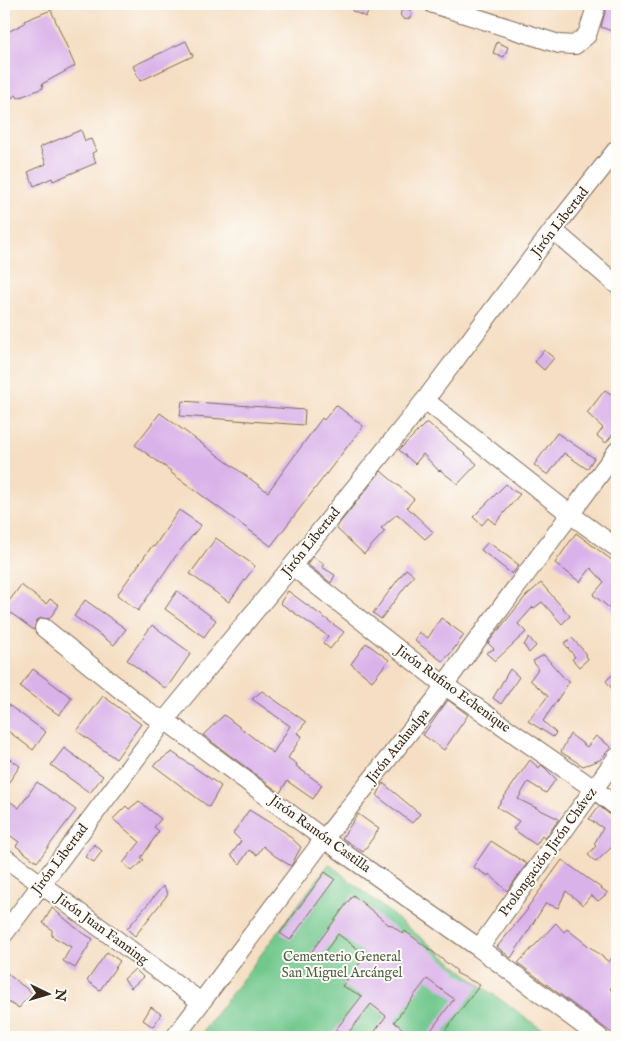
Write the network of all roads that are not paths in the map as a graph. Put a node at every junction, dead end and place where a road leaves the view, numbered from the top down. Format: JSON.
{"nodes":[{"id":1,"x":434,"y":4,"type":"edge"},
{"id":2,"x":596,"y":4,"type":"edge"},
{"id":3,"x":617,"y":149,"type":"edge"},
{"id":4,"x":553,"y":230,"type":"junction"},
{"id":5,"x":617,"y":285,"type":"edge"},
{"id":6,"x":424,"y":400,"type":"junction"},
{"id":7,"x":617,"y":451,"type":"edge"},
{"id":8,"x":570,"y":514,"type":"junction"},
{"id":9,"x":617,"y":548,"type":"edge"},
{"id":10,"x":292,"y":566,"type":"junction"},
{"id":11,"x":44,"y":628,"type":"dead end"},
{"id":12,"x":444,"y":685,"type":"junction"},
{"id":13,"x":165,"y":720,"type":"junction"},
{"id":14,"x":617,"y":756,"type":"edge"},
{"id":15,"x":594,"y":789,"type":"junction"},
{"id":16,"x":617,"y":807,"type":"edge"},
{"id":17,"x":324,"y":839,"type":"junction"},
{"id":18,"x":4,"y":857,"type":"edge"},
{"id":19,"x":41,"y":884,"type":"junction"},
{"id":20,"x":4,"y":934,"type":"edge"},
{"id":21,"x":479,"y":948,"type":"junction"},
{"id":22,"x":201,"y":1002,"type":"junction"},
{"id":23,"x":175,"y":1037,"type":"edge"},
{"id":24,"x":599,"y":1037,"type":"edge"}],
"edges":[{"from":1,"to":2,"type":"street"},
{"from":3,"to":4,"type":"street","name":"Jirón Libertad"},
{"from":4,"to":5,"type":"street"},
{"from":4,"to":6,"type":"street","name":"Jirón Libertad"},
{"from":6,"to":8,"type":"street"},
{"from":6,"to":10,"type":"street","name":"Jirón Libertad"},
{"from":7,"to":8,"type":"street","name":"Jirón Atahualpa"},
{"from":8,"to":9,"type":"street"},
{"from":8,"to":12,"type":"street","name":"Jirón Atahualpa"},
{"from":10,"to":12,"type":"street","name":"Jirón Rufino Echenique"},
{"from":10,"to":13,"type":"street","name":"Jirón Libertad"},
{"from":11,"to":13,"type":"street","name":"Jirón Ramón Castilla"},
{"from":12,"to":15,"type":"street","name":"Jirón Rufino Echenique"},
{"from":12,"to":17,"type":"street","name":"Jirón Atahualpa"},
{"from":13,"to":17,"type":"street","name":"Jirón Ramón Castilla"},
{"from":13,"to":19,"type":"street","name":"Jirón Libertad"},
{"from":14,"to":15,"type":"street","name":"Prolongación Jirón Chávez"},
{"from":15,"to":16,"type":"street","name":"Jirón Rufino Echenique"},
{"from":15,"to":21,"type":"street","name":"Prolongación Jirón Chávez"},
{"from":17,"to":21,"type":"street","name":"Jirón Ramón Castilla"},
{"from":17,"to":22,"type":"street","name":"Jirón Atahualpa"},
{"from":18,"to":19,"type":"street","name":"Jirón Juan Fanning"},
{"from":19,"to":20,"type":"street","name":"Jirón Libertad"},
{"from":19,"to":22,"type":"street","name":"Jirón Juan Fanning"},
{"from":21,"to":24,"type":"street","name":"Jirón Ramón Castilla"},
{"from":22,"to":23,"type":"street","name":"Jirón Atahualpa"}]}
